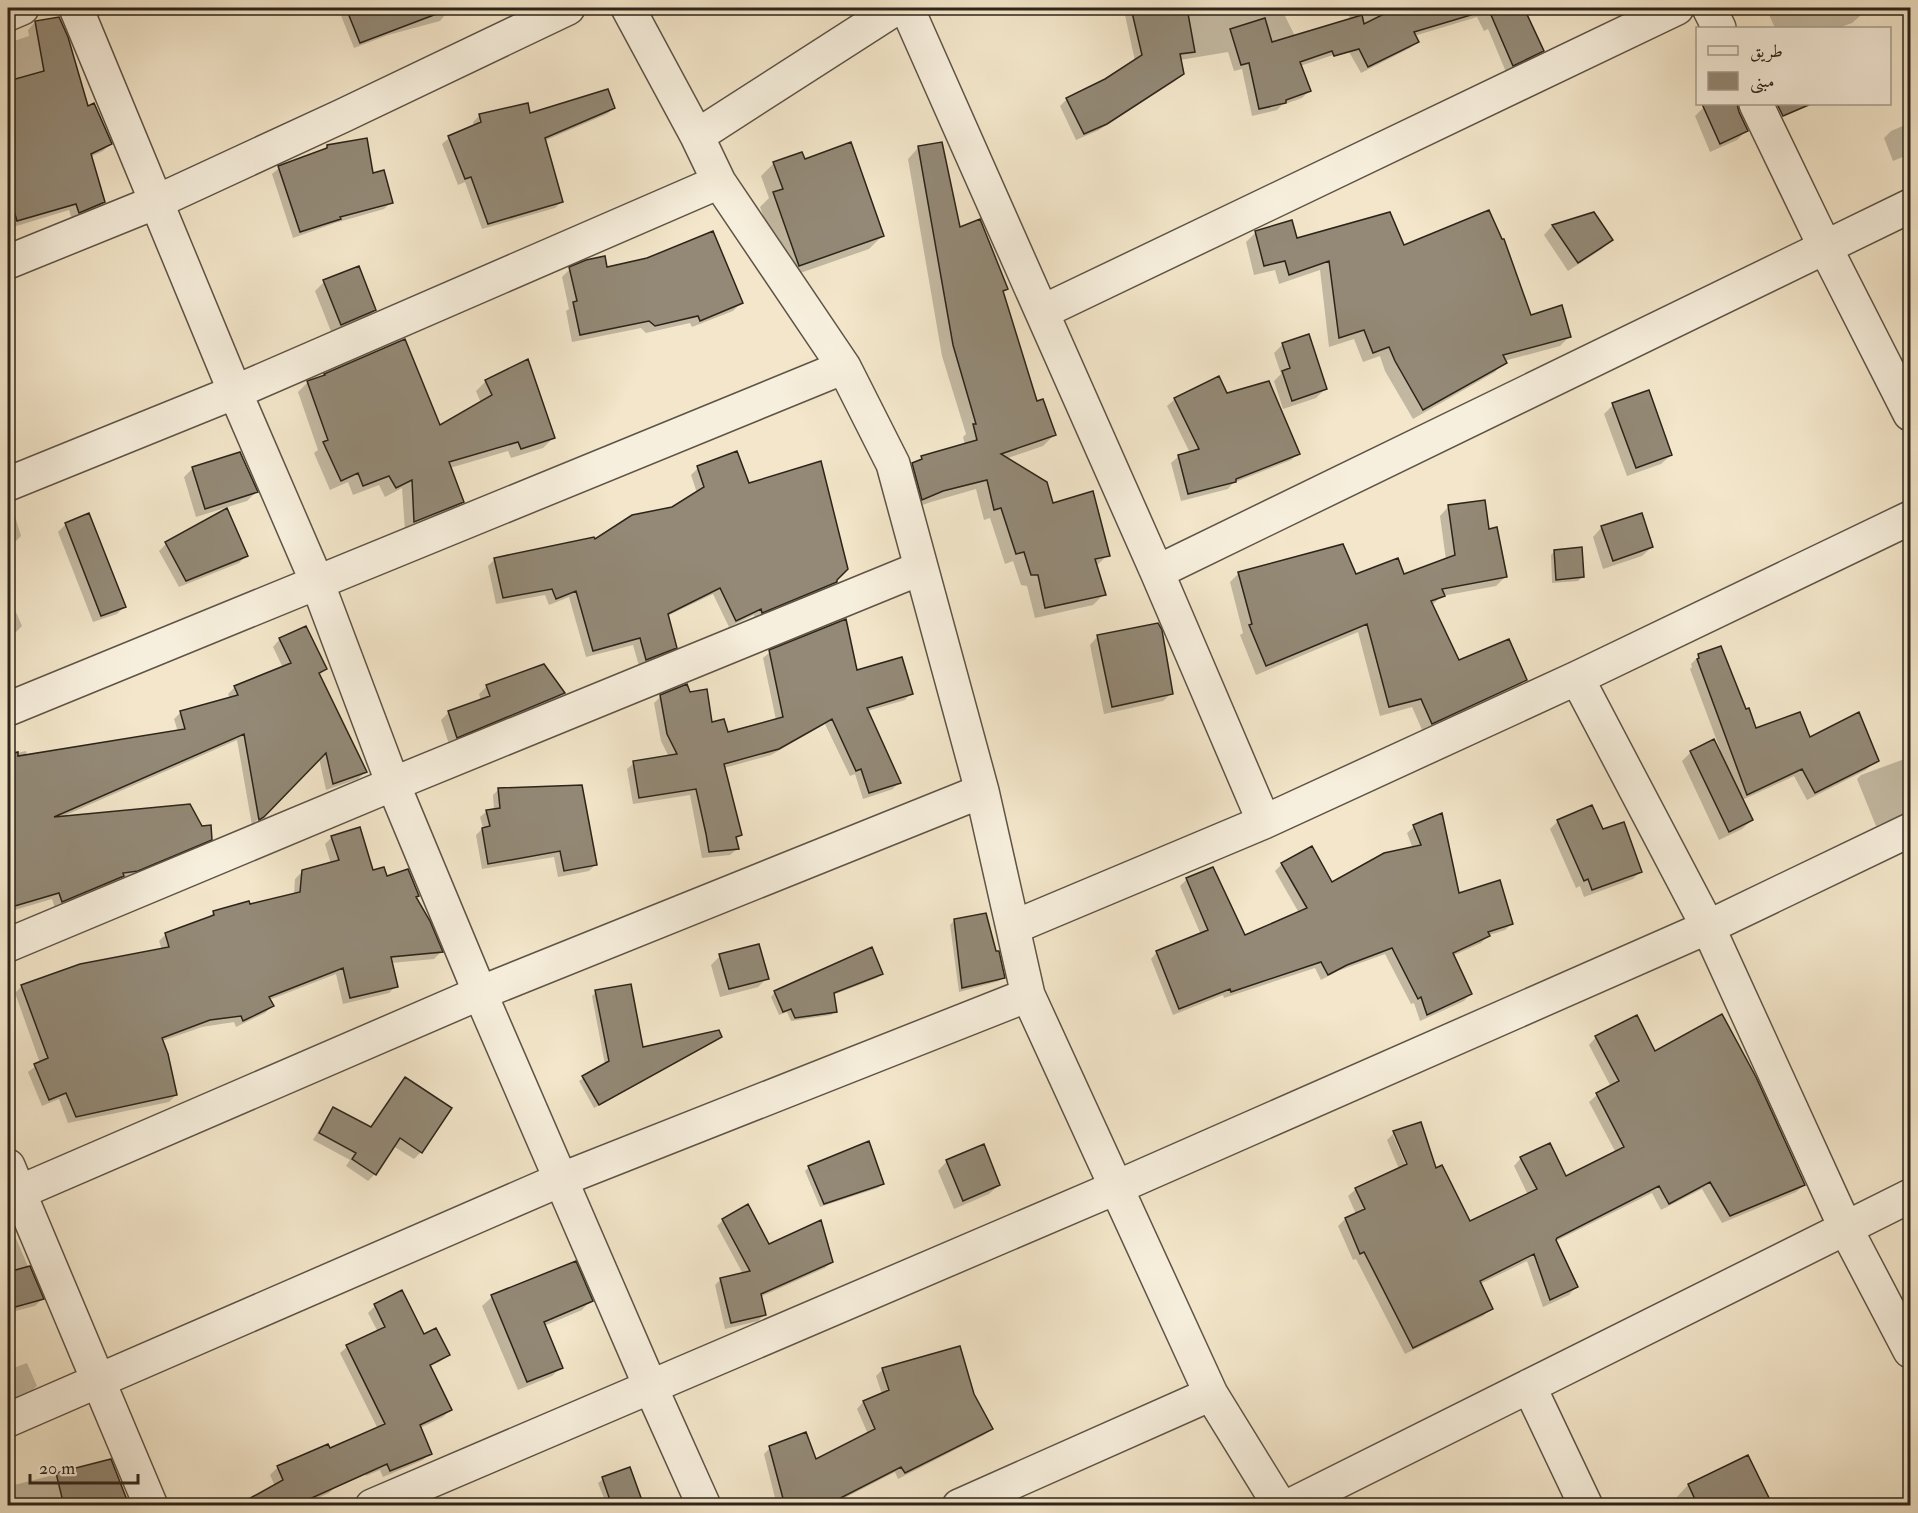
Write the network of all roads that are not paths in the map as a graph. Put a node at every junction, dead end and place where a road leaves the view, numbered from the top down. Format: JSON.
{"nodes":[{"id":1,"x":22,"y":8,"type":"edge"},
{"id":2,"x":76,"y":8,"type":"edge"},
{"id":3,"x":568,"y":8,"type":"edge"},
{"id":4,"x":628,"y":8,"type":"edge"},
{"id":5,"x":896,"y":8,"type":"edge"},
{"id":6,"x":907,"y":8,"type":"edge"},
{"id":7,"x":1677,"y":8,"type":"edge"},
{"id":8,"x":1709,"y":8,"type":"edge"},
{"id":9,"x":8,"y":14,"type":"edge"},
{"id":10,"x":1718,"y":27,"type":"edge"},
{"id":11,"x":1756,"y":105,"type":"edge"},
{"id":12,"x":697,"y":136,"type":"junction"},
{"id":13,"x":719,"y":182,"type":"junction"},
{"id":14,"x":156,"y":202,"type":"junction"},
{"id":15,"x":1911,"y":206,"type":"edge"},
{"id":16,"x":1825,"y":247,"type":"junction"},
{"id":17,"x":8,"y":262,"type":"edge"},
{"id":18,"x":1042,"y":312,"type":"junction"},
{"id":19,"x":844,"y":367,"type":"junction"},
{"id":20,"x":235,"y":392,"type":"junction"},
{"id":21,"x":1911,"y":414,"type":"edge"},
{"id":22,"x":8,"y":484,"type":"edge"},
{"id":23,"x":1911,"y":518,"type":"edge"},
{"id":24,"x":921,"y":568,"type":"junction"},
{"id":25,"x":1157,"y":572,"type":"junction"},
{"id":26,"x":317,"y":582,"type":"junction"},
{"id":27,"x":1577,"y":678,"type":"junction"},
{"id":28,"x":8,"y":710,"type":"edge"},
{"id":29,"x":393,"y":784,"type":"junction"},
{"id":30,"x":982,"y":791,"type":"junction"},
{"id":31,"x":1264,"y":822,"type":"junction"},
{"id":32,"x":1911,"y":830,"type":"edge"},
{"id":33,"x":1014,"y":927,"type":"junction"},
{"id":34,"x":1708,"y":927,"type":"junction"},
{"id":35,"x":8,"y":945,"type":"edge"},
{"id":36,"x":480,"y":993,"type":"junction"},
{"id":37,"x":1028,"y":994,"type":"junction"},
{"id":38,"x":560,"y":1180,"type":"junction"},
{"id":39,"x":11,"y":1185,"type":"edge"},
{"id":40,"x":1115,"y":1188,"type":"junction"},
{"id":41,"x":1911,"y":1196,"type":"edge"},
{"id":42,"x":1846,"y":1228,"type":"junction"},
{"id":43,"x":1911,"y":1351,"type":"edge"},
{"id":44,"x":97,"y":1381,"type":"junction"},
{"id":45,"x":1529,"y":1386,"type":"junction"},
{"id":46,"x":651,"y":1388,"type":"junction"},
{"id":47,"x":1211,"y":1394,"type":"junction"},
{"id":48,"x":8,"y":1420,"type":"edge"},
{"id":49,"x":151,"y":1506,"type":"edge"},
{"id":50,"x":372,"y":1506,"type":"edge"},
{"id":51,"x":704,"y":1506,"type":"edge"},
{"id":52,"x":959,"y":1506,"type":"edge"},
{"id":53,"x":1280,"y":1506,"type":"edge"},
{"id":54,"x":1289,"y":1506,"type":"edge"},
{"id":55,"x":1586,"y":1506,"type":"edge"}],
"edges":[{"from":1,"to":9,"type":"street"},
{"from":2,"to":14,"type":"street"},
{"from":3,"to":14,"type":"street"},
{"from":4,"to":12,"type":"street"},
{"from":5,"to":12,"type":"street"},
{"from":6,"to":18,"type":"street"},
{"from":7,"to":18,"type":"street"},
{"from":8,"to":10,"type":"street"},
{"from":11,"to":16,"type":"street"},
{"from":12,"to":13,"type":"street"},
{"from":13,"to":19,"type":"street"},
{"from":13,"to":20,"type":"street"},
{"from":14,"to":17,"type":"street"},
{"from":14,"to":20,"type":"street"},
{"from":15,"to":16,"type":"street"},
{"from":16,"to":21,"type":"street"},
{"from":16,"to":25,"type":"street"},
{"from":18,"to":25,"type":"street"},
{"from":19,"to":24,"type":"street"},
{"from":19,"to":26,"type":"street"},
{"from":20,"to":22,"type":"street"},
{"from":20,"to":26,"type":"street"},
{"from":23,"to":27,"type":"street"},
{"from":24,"to":29,"type":"street"},
{"from":24,"to":30,"type":"street"},
{"from":25,"to":31,"type":"street"},
{"from":26,"to":28,"type":"street"},
{"from":26,"to":29,"type":"street"},
{"from":27,"to":31,"type":"street"},
{"from":27,"to":34,"type":"street"},
{"from":29,"to":35,"type":"street"},
{"from":29,"to":36,"type":"street"},
{"from":30,"to":33,"type":"street"},
{"from":30,"to":36,"type":"street"},
{"from":31,"to":33,"type":"street"},
{"from":32,"to":34,"type":"street"},
{"from":33,"to":37,"type":"street"},
{"from":34,"to":40,"type":"street"},
{"from":34,"to":42,"type":"street"},
{"from":36,"to":38,"type":"street"},
{"from":36,"to":39,"type":"street"},
{"from":37,"to":38,"type":"street"},
{"from":37,"to":40,"type":"street"},
{"from":38,"to":44,"type":"street"},
{"from":38,"to":46,"type":"street"},
{"from":39,"to":44,"type":"street"},
{"from":40,"to":46,"type":"street"},
{"from":40,"to":47,"type":"street"},
{"from":41,"to":42,"type":"street"},
{"from":42,"to":43,"type":"street"},
{"from":42,"to":45,"type":"street"},
{"from":44,"to":48,"type":"street"},
{"from":44,"to":49,"type":"street"},
{"from":45,"to":54,"type":"street"},
{"from":45,"to":55,"type":"street"},
{"from":46,"to":50,"type":"street"},
{"from":46,"to":51,"type":"street"},
{"from":47,"to":52,"type":"street"},
{"from":47,"to":53,"type":"street"}]}
